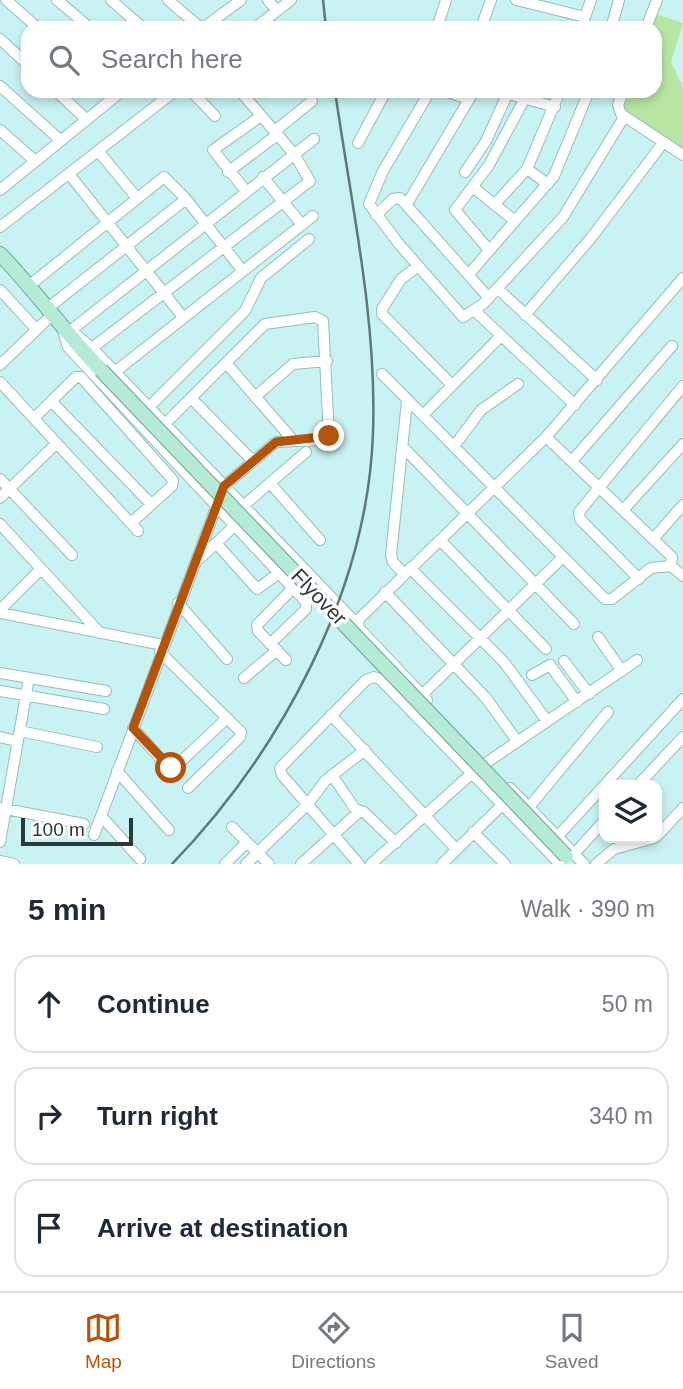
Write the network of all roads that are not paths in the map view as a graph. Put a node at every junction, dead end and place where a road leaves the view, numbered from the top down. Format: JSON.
{"nodes":[{"id":1,"x":6,"y":0,"type":"edge"},
{"id":2,"x":57,"y":0,"type":"edge"},
{"id":3,"x":111,"y":0,"type":"edge"},
{"id":4,"x":168,"y":0,"type":"edge"},
{"id":5,"x":219,"y":0,"type":"edge"},
{"id":6,"x":241,"y":0,"type":"edge"},
{"id":7,"x":268,"y":0,"type":"edge"},
{"id":8,"x":291,"y":0,"type":"edge"},
{"id":9,"x":446,"y":0,"type":"edge"},
{"id":10,"x":491,"y":0,"type":"edge"},
{"id":11,"x":516,"y":0,"type":"edge"},
{"id":12,"x":591,"y":0,"type":"edge"},
{"id":13,"x":619,"y":0,"type":"edge"},
{"id":14,"x":657,"y":0,"type":"edge"},
{"id":15,"x":229,"y":9,"type":"junction"},
{"id":16,"x":277,"y":10,"type":"junction"},
{"id":17,"x":29,"y":21,"type":"edge"},
{"id":18,"x":82,"y":21,"type":"edge"},
{"id":19,"x":135,"y":21,"type":"edge"},
{"id":20,"x":194,"y":21,"type":"edge"},
{"id":21,"x":212,"y":21,"type":"edge"},
{"id":22,"x":264,"y":21,"type":"edge"},
{"id":23,"x":439,"y":21,"type":"edge"},
{"id":24,"x":484,"y":21,"type":"edge"},
{"id":25,"x":580,"y":21,"type":"edge"},
{"id":26,"x":583,"y":21,"type":"edge"},
{"id":27,"x":613,"y":21,"type":"edge"},
{"id":28,"x":649,"y":21,"type":"edge"},
{"id":29,"x":0,"y":39,"type":"edge"},
{"id":30,"x":21,"y":58,"type":"edge"},
{"id":31,"x":0,"y":86,"type":"edge"},
{"id":32,"x":63,"y":98,"type":"edge"},
{"id":33,"x":109,"y":98,"type":"edge"},
{"id":34,"x":166,"y":98,"type":"edge"},
{"id":35,"x":198,"y":98,"type":"edge"},
{"id":36,"x":246,"y":98,"type":"edge"},
{"id":37,"x":382,"y":98,"type":"edge"},
{"id":38,"x":426,"y":98,"type":"edge"},
{"id":39,"x":469,"y":98,"type":"edge"},
{"id":40,"x":500,"y":98,"type":"edge"},
{"id":41,"x":518,"y":98,"type":"edge"},
{"id":42,"x":558,"y":98,"type":"edge"},
{"id":43,"x":586,"y":98,"type":"edge"},
{"id":44,"x":621,"y":98,"type":"edge"},
{"id":45,"x":524,"y":100,"type":"junction"},
{"id":46,"x":312,"y":101,"type":"dead end"},
{"id":47,"x":555,"y":107,"type":"junction"},
{"id":48,"x":215,"y":116,"type":"dead end"},
{"id":49,"x":261,"y":116,"type":"junction"},
{"id":50,"x":624,"y":117,"type":"junction"},
{"id":51,"x":86,"y":119,"type":"junction"},
{"id":52,"x":0,"y":130,"type":"edge"},
{"id":53,"x":276,"y":133,"type":"junction"},
{"id":54,"x":59,"y":139,"type":"junction"},
{"id":55,"x":314,"y":139,"type":"dead end"},
{"id":56,"x":358,"y":143,"type":"dead end"},
{"id":57,"x":663,"y":143,"type":"junction"},
{"id":58,"x":99,"y":152,"type":"junction"},
{"id":59,"x":294,"y":154,"type":"junction"},
{"id":60,"x":683,"y":155,"type":"edge"},
{"id":61,"x":34,"y":160,"type":"junction"},
{"id":62,"x":527,"y":169,"type":"junction"},
{"id":63,"x":0,"y":172,"type":"edge"},
{"id":64,"x":228,"y":172,"type":"junction"},
{"id":65,"x":465,"y":172,"type":"dead end"},
{"id":66,"x":69,"y":174,"type":"junction"},
{"id":67,"x":264,"y":177,"type":"junction"},
{"id":68,"x":10,"y":181,"type":"junction"},
{"id":69,"x":548,"y":184,"type":"junction"},
{"id":70,"x":474,"y":188,"type":"junction"},
{"id":71,"x":0,"y":190,"type":"edge"},
{"id":72,"x":246,"y":191,"type":"junction"},
{"id":73,"x":136,"y":197,"type":"junction"},
{"id":74,"x":186,"y":199,"type":"junction"},
{"id":75,"x":283,"y":202,"type":"junction"},
{"id":76,"x":407,"y":204,"type":"junction"},
{"id":77,"x":495,"y":204,"type":"junction"},
{"id":78,"x":376,"y":215,"type":"junction"},
{"id":79,"x":313,"y":216,"type":"dead end"},
{"id":80,"x":107,"y":220,"type":"junction"},
{"id":81,"x":515,"y":221,"type":"junction"},
{"id":82,"x":205,"y":223,"type":"junction"},
{"id":83,"x":302,"y":225,"type":"junction"},
{"id":84,"x":0,"y":228,"type":"edge"},
{"id":85,"x":309,"y":239,"type":"dead end"},
{"id":86,"x":127,"y":244,"type":"junction"},
{"id":87,"x":223,"y":247,"type":"junction"},
{"id":88,"x":489,"y":250,"type":"junction"},
{"id":89,"x":0,"y":254,"type":"edge"},
{"id":90,"x":418,"y":266,"type":"junction"},
{"id":91,"x":146,"y":269,"type":"junction"},
{"id":92,"x":242,"y":270,"type":"junction"},
{"id":93,"x":469,"y":274,"type":"junction"},
{"id":94,"x":683,"y":278,"type":"edge"},
{"id":95,"x":30,"y":285,"type":"junction"},
{"id":96,"x":498,"y":289,"type":"junction"},
{"id":97,"x":0,"y":290,"type":"edge"},
{"id":98,"x":165,"y":293,"type":"junction"},
{"id":99,"x":489,"y":298,"type":"junction"},
{"id":100,"x":50,"y":311,"type":"junction"},
{"id":101,"x":475,"y":311,"type":"junction"},
{"id":102,"x":525,"y":315,"type":"junction"},
{"id":103,"x":183,"y":317,"type":"junction"},
{"id":104,"x":36,"y":329,"type":"junction"},
{"id":105,"x":66,"y":331,"type":"junction"},
{"id":106,"x":501,"y":336,"type":"junction"},
{"id":107,"x":672,"y":346,"type":"dead end"},
{"id":108,"x":92,"y":348,"type":"junction"},
{"id":109,"x":327,"y":361,"type":"junction"},
{"id":110,"x":226,"y":363,"type":"junction"},
{"id":111,"x":0,"y":365,"type":"edge"},
{"id":112,"x":108,"y":370,"type":"junction"},
{"id":113,"x":382,"y":374,"type":"dead end"},
{"id":114,"x":597,"y":380,"type":"junction"},
{"id":115,"x":0,"y":382,"type":"edge"},
{"id":116,"x":519,"y":384,"type":"dead end"},
{"id":117,"x":452,"y":385,"type":"junction"},
{"id":118,"x":683,"y":386,"type":"edge"},
{"id":119,"x":256,"y":397,"type":"junction"},
{"id":120,"x":191,"y":398,"type":"junction"},
{"id":121,"x":51,"y":401,"type":"junction"},
{"id":122,"x":407,"y":401,"type":"junction"},
{"id":123,"x":575,"y":405,"type":"junction"},
{"id":124,"x":149,"y":407,"type":"junction"},
{"id":125,"x":423,"y":415,"type":"junction"},
{"id":126,"x":34,"y":418,"type":"junction"},
{"id":127,"x":165,"y":424,"type":"junction"},
{"id":128,"x":546,"y":437,"type":"junction"},
{"id":129,"x":292,"y":439,"type":"junction"},
{"id":130,"x":57,"y":443,"type":"junction"},
{"id":131,"x":683,"y":444,"type":"edge"},
{"id":132,"x":455,"y":445,"type":"junction"},
{"id":133,"x":403,"y":447,"type":"junction"},
{"id":134,"x":306,"y":452,"type":"dead end"},
{"id":135,"x":253,"y":461,"type":"junction"},
{"id":136,"x":572,"y":461,"type":"junction"},
{"id":137,"x":0,"y":479,"type":"edge"},
{"id":138,"x":270,"y":483,"type":"junction"},
{"id":139,"x":224,"y":486,"type":"junction"},
{"id":140,"x":599,"y":486,"type":"junction"},
{"id":141,"x":9,"y":488,"type":"junction"},
{"id":142,"x":494,"y":488,"type":"junction"},
{"id":143,"x":0,"y":498,"type":"edge"},
{"id":144,"x":151,"y":504,"type":"junction"},
{"id":145,"x":216,"y":505,"type":"junction"},
{"id":146,"x":683,"y":505,"type":"edge"},
{"id":147,"x":243,"y":506,"type":"junction"},
{"id":148,"x":624,"y":509,"type":"junction"},
{"id":149,"x":468,"y":513,"type":"junction"},
{"id":150,"x":0,"y":524,"type":"edge"},
{"id":151,"x":230,"y":530,"type":"dead end"},
{"id":152,"x":654,"y":538,"type":"junction"},
{"id":153,"x":320,"y":540,"type":"dead end"},
{"id":154,"x":440,"y":540,"type":"junction"},
{"id":155,"x":216,"y":543,"type":"junction"},
{"id":156,"x":72,"y":555,"type":"dead end"},
{"id":157,"x":563,"y":557,"type":"junction"},
{"id":158,"x":192,"y":565,"type":"junction"},
{"id":159,"x":41,"y":569,"type":"junction"},
{"id":160,"x":679,"y":570,"type":"edge"},
{"id":161,"x":407,"y":571,"type":"junction"},
{"id":162,"x":279,"y":573,"type":"junction"},
{"id":163,"x":639,"y":579,"type":"junction"},
{"id":164,"x":535,"y":584,"type":"junction"},
{"id":165,"x":293,"y":588,"type":"junction"},
{"id":166,"x":385,"y":592,"type":"junction"},
{"id":167,"x":178,"y":603,"type":"junction"},
{"id":168,"x":508,"y":610,"type":"junction"},
{"id":169,"x":0,"y":611,"type":"edge"},
{"id":170,"x":356,"y":623,"type":"junction"},
{"id":171,"x":574,"y":624,"type":"dead end"},
{"id":172,"x":100,"y":633,"type":"junction"},
{"id":173,"x":481,"y":636,"type":"junction"},
{"id":174,"x":598,"y":637,"type":"dead end"},
{"id":175,"x":273,"y":647,"type":"junction"},
{"id":176,"x":161,"y":648,"type":"junction"},
{"id":177,"x":546,"y":649,"type":"dead end"},
{"id":178,"x":227,"y":659,"type":"dead end"},
{"id":179,"x":286,"y":660,"type":"dead end"},
{"id":180,"x":638,"y":660,"type":"dead end"},
{"id":181,"x":564,"y":661,"type":"dead end"},
{"id":182,"x":454,"y":665,"type":"junction"},
{"id":183,"x":397,"y":668,"type":"junction"},
{"id":184,"x":622,"y":671,"type":"junction"},
{"id":185,"x":0,"y":673,"type":"edge"},
{"id":186,"x":532,"y":675,"type":"dead end"},
{"id":187,"x":29,"y":678,"type":"junction"},
{"id":188,"x":244,"y":678,"type":"dead end"},
{"id":189,"x":380,"y":679,"type":"junction"},
{"id":190,"x":0,"y":691,"type":"edge"},
{"id":191,"x":106,"y":691,"type":"dead end"},
{"id":192,"x":589,"y":694,"type":"junction"},
{"id":193,"x":27,"y":695,"type":"junction"},
{"id":194,"x":422,"y":695,"type":"junction"},
{"id":195,"x":683,"y":699,"type":"edge"},
{"id":196,"x":577,"y":702,"type":"junction"},
{"id":197,"x":104,"y":709,"type":"dead end"},
{"id":198,"x":608,"y":712,"type":"dead end"},
{"id":199,"x":331,"y":715,"type":"junction"},
{"id":200,"x":226,"y":719,"type":"junction"},
{"id":201,"x":547,"y":721,"type":"junction"},
{"id":202,"x":133,"y":728,"type":"junction"},
{"id":203,"x":18,"y":736,"type":"junction"},
{"id":204,"x":0,"y":737,"type":"edge"},
{"id":205,"x":683,"y":737,"type":"edge"},
{"id":206,"x":517,"y":741,"type":"junction"},
{"id":207,"x":97,"y":747,"type":"dead end"},
{"id":208,"x":365,"y":750,"type":"junction"},
{"id":209,"x":485,"y":763,"type":"junction"},
{"id":210,"x":117,"y":771,"type":"junction"},
{"id":211,"x":471,"y":774,"type":"junction"},
{"id":212,"x":332,"y":775,"type":"junction"},
{"id":213,"x":643,"y":780,"type":"edge"},
{"id":214,"x":188,"y":788,"type":"dead end"},
{"id":215,"x":308,"y":804,"type":"junction"},
{"id":216,"x":502,"y":805,"type":"junction"},
{"id":217,"x":529,"y":807,"type":"junction"},
{"id":218,"x":3,"y":808,"type":"edge"},
{"id":219,"x":683,"y":808,"type":"edge"},
{"id":220,"x":360,"y":811,"type":"junction"},
{"id":221,"x":427,"y":815,"type":"junction"},
{"id":222,"x":101,"y":816,"type":"junction"},
{"id":223,"x":83,"y":824,"type":"dead end"},
{"id":224,"x":599,"y":826,"type":"edge"},
{"id":225,"x":232,"y":827,"type":"dead end"},
{"id":226,"x":169,"y":830,"type":"dead end"},
{"id":227,"x":662,"y":831,"type":"edge"},
{"id":228,"x":473,"y":832,"type":"junction"},
{"id":229,"x":94,"y":835,"type":"dead end"},
{"id":230,"x":333,"y":836,"type":"junction"},
{"id":231,"x":558,"y":836,"type":"junction"},
{"id":232,"x":0,"y":842,"type":"edge"},
{"id":233,"x":247,"y":842,"type":"junction"},
{"id":234,"x":635,"y":843,"type":"edge"},
{"id":235,"x":396,"y":844,"type":"junction"},
{"id":236,"x":258,"y":852,"type":"junction"},
{"id":237,"x":451,"y":858,"type":"edge"},
{"id":238,"x":140,"y":859,"type":"dead end"},
{"id":239,"x":569,"y":859,"type":"edge"},
{"id":240,"x":0,"y":861,"type":"edge"},
{"id":241,"x":14,"y":864,"type":"edge"},
{"id":242,"x":225,"y":864,"type":"edge"},
{"id":243,"x":246,"y":864,"type":"edge"},
{"id":244,"x":269,"y":864,"type":"edge"},
{"id":245,"x":301,"y":864,"type":"edge"},
{"id":246,"x":359,"y":864,"type":"edge"},
{"id":247,"x":371,"y":864,"type":"edge"},
{"id":248,"x":505,"y":864,"type":"edge"},
{"id":249,"x":584,"y":864,"type":"edge"},
{"id":250,"x":596,"y":864,"type":"edge"}],
"edges":[{"from":1,"to":17,"type":"street"},
{"from":2,"to":18,"type":"street"},
{"from":3,"to":19,"type":"street"},
{"from":4,"to":20,"type":"street"},
{"from":5,"to":15,"type":"street"},
{"from":6,"to":15,"type":"street"},
{"from":7,"to":16,"type":"street"},
{"from":8,"to":16,"type":"street"},
{"from":9,"to":23,"type":"street"},
{"from":10,"to":24,"type":"street"},
{"from":11,"to":25,"type":"street"},
{"from":12,"to":26,"type":"street"},
{"from":13,"to":27,"type":"street"},
{"from":14,"to":28,"type":"street"},
{"from":15,"to":21,"type":"street"},
{"from":16,"to":22,"type":"street"},
{"from":29,"to":30,"type":"street"},
{"from":31,"to":54,"type":"street"},
{"from":32,"to":51,"type":"street"},
{"from":33,"to":51,"type":"street"},
{"from":34,"to":58,"type":"street"},
{"from":35,"to":48,"type":"street"},
{"from":36,"to":49,"type":"street"},
{"from":37,"to":56,"type":"street"},
{"from":38,"to":78,"type":"street"},
{"from":39,"to":76,"type":"street"},
{"from":40,"to":65,"type":"street"},
{"from":41,"to":45,"type":"street"},
{"from":42,"to":47,"type":"street"},
{"from":43,"to":69,"type":"street"},
{"from":44,"to":50,"type":"street"},
{"from":45,"to":47,"type":"street"},
{"from":45,"to":70,"type":"street"},
{"from":46,"to":53,"type":"street"},
{"from":47,"to":62,"type":"street"},
{"from":49,"to":53,"type":"street"},
{"from":49,"to":64,"type":"street"},
{"from":50,"to":57,"type":"street"},
{"from":50,"to":96,"type":"street"},
{"from":51,"to":54,"type":"street"},
{"from":52,"to":61,"type":"street"},
{"from":53,"to":59,"type":"street"},
{"from":53,"to":64,"type":"street"},
{"from":54,"to":61,"type":"street"},
{"from":55,"to":59,"type":"street"},
{"from":57,"to":60,"type":"street"},
{"from":57,"to":102,"type":"street"},
{"from":58,"to":66,"type":"street"},
{"from":58,"to":73,"type":"street"},
{"from":59,"to":67,"type":"street"},
{"from":59,"to":75,"type":"street"},
{"from":61,"to":68,"type":"street"},
{"from":62,"to":69,"type":"street"},
{"from":62,"to":77,"type":"street"},
{"from":63,"to":68,"type":"street"},
{"from":64,"to":72,"type":"street"},
{"from":66,"to":80,"type":"street"},
{"from":66,"to":84,"type":"street"},
{"from":67,"to":72,"type":"street"},
{"from":67,"to":75,"type":"street"},
{"from":68,"to":71,"type":"street"},
{"from":69,"to":81,"type":"street"},
{"from":70,"to":77,"type":"street"},
{"from":70,"to":88,"type":"street"},
{"from":72,"to":82,"type":"street"},
{"from":73,"to":74,"type":"street"},
{"from":73,"to":80,"type":"street"},
{"from":74,"to":82,"type":"street"},
{"from":74,"to":86,"type":"street"},
{"from":75,"to":83,"type":"street"},
{"from":75,"to":87,"type":"street"},
{"from":76,"to":78,"type":"street"},
{"from":76,"to":93,"type":"street"},
{"from":77,"to":81,"type":"street"},
{"from":78,"to":90,"type":"street"},
{"from":79,"to":83,"type":"street"},
{"from":80,"to":86,"type":"street"},
{"from":80,"to":95,"type":"street"},
{"from":81,"to":88,"type":"street"},
{"from":82,"to":87,"type":"street"},
{"from":82,"to":91,"type":"street"},
{"from":83,"to":92,"type":"street"},
{"from":85,"to":124,"type":"street"},
{"from":86,"to":91,"type":"street"},
{"from":86,"to":100,"type":"street"},
{"from":87,"to":92,"type":"street"},
{"from":87,"to":98,"type":"street"},
{"from":88,"to":93,"type":"street"},
{"from":89,"to":95,"type":"main road","name":"Flyover"},
{"from":90,"to":101,"type":"street"},
{"from":90,"to":117,"type":"street"},
{"from":91,"to":98,"type":"street"},
{"from":91,"to":105,"type":"street"},
{"from":92,"to":103,"type":"street"},
{"from":93,"to":99,"type":"street"},
{"from":94,"to":114,"type":"street"},
{"from":95,"to":100,"type":"main road","name":"Flyover"},
{"from":96,"to":99,"type":"street"},
{"from":96,"to":102,"type":"street"},
{"from":97,"to":104,"type":"street"},
{"from":98,"to":103,"type":"street"},
{"from":98,"to":108,"type":"street"},
{"from":99,"to":101,"type":"street"},
{"from":100,"to":104,"type":"street"},
{"from":100,"to":105,"type":"main road","name":"Flyover"},
{"from":101,"to":106,"type":"street"},
{"from":102,"to":114,"type":"street"},
{"from":103,"to":112,"type":"street"},
{"from":104,"to":111,"type":"street"},
{"from":105,"to":108,"type":"street"},
{"from":105,"to":112,"type":"main road","name":"Flyover"},
{"from":105,"to":145,"type":"street"},
{"from":106,"to":117,"type":"street"},
{"from":106,"to":123,"type":"street"},
{"from":107,"to":136,"type":"street"},
{"from":108,"to":112,"type":"street"},
{"from":109,"to":110,"type":"street"},
{"from":109,"to":119,"type":"street"},
{"from":109,"to":129,"type":"street"},
{"from":110,"to":119,"type":"street"},
{"from":110,"to":120,"type":"street"},
{"from":112,"to":124,"type":"street"},
{"from":112,"to":239,"type":"main road","name":"Flyover","bridge":true},
{"from":113,"to":122,"type":"street"},
{"from":114,"to":123,"type":"street"},
{"from":115,"to":126,"type":"street"},
{"from":116,"to":132,"type":"street"},
{"from":117,"to":125,"type":"street"},
{"from":118,"to":140,"type":"street"},
{"from":119,"to":129,"type":"street"},
{"from":120,"to":127,"type":"street"},
{"from":120,"to":135,"type":"street"},
{"from":121,"to":126,"type":"street"},
{"from":121,"to":144,"type":"street"},
{"from":121,"to":144,"type":"street"},
{"from":122,"to":125,"type":"street"},
{"from":122,"to":133,"type":"street"},
{"from":123,"to":128,"type":"street"},
{"from":124,"to":127,"type":"street"},
{"from":125,"to":132,"type":"street"},
{"from":126,"to":130,"type":"street"},
{"from":127,"to":139,"type":"street"},
{"from":128,"to":136,"type":"street"},
{"from":128,"to":142,"type":"street"},
{"from":129,"to":135,"type":"street"},
{"from":130,"to":141,"type":"street"},
{"from":130,"to":144,"type":"street"},
{"from":131,"to":148,"type":"street"},
{"from":132,"to":142,"type":"street"},
{"from":133,"to":149,"type":"street"},
{"from":133,"to":161,"type":"street"},
{"from":134,"to":138,"type":"street"},
{"from":135,"to":139,"type":"street"},
{"from":136,"to":140,"type":"street"},
{"from":137,"to":141,"type":"street"},
{"from":138,"to":147,"type":"street"},
{"from":138,"to":153,"type":"street"},
{"from":139,"to":145,"type":"street"},
{"from":139,"to":147,"type":"street"},
{"from":140,"to":148,"type":"street"},
{"from":140,"to":163,"type":"street"},
{"from":141,"to":143,"type":"street"},
{"from":141,"to":156,"type":"street"},
{"from":142,"to":149,"type":"street"},
{"from":142,"to":157,"type":"street"},
{"from":145,"to":158,"type":"street"},
{"from":145,"to":162,"type":"street"},
{"from":146,"to":152,"type":"street"},
{"from":147,"to":170,"type":"street"},
{"from":148,"to":152,"type":"street"},
{"from":149,"to":154,"type":"street"},
{"from":149,"to":164,"type":"street"},
{"from":150,"to":159,"type":"street"},
{"from":151,"to":155,"type":"street"},
{"from":152,"to":160,"type":"street"},
{"from":154,"to":161,"type":"street"},
{"from":154,"to":168,"type":"street"},
{"from":155,"to":158,"type":"street"},
{"from":155,"to":162,"type":"street"},
{"from":157,"to":163,"type":"street"},
{"from":157,"to":164,"type":"street"},
{"from":158,"to":167,"type":"street"},
{"from":159,"to":169,"type":"street"},
{"from":159,"to":172,"type":"street"},
{"from":160,"to":163,"type":"street"},
{"from":161,"to":166,"type":"street"},
{"from":161,"to":173,"type":"street"},
{"from":162,"to":165,"type":"street"},
{"from":164,"to":168,"type":"street"},
{"from":164,"to":171,"type":"street"},
{"from":165,"to":175,"type":"street"},
{"from":165,"to":175,"type":"street"},
{"from":166,"to":170,"type":"street"},
{"from":166,"to":182,"type":"street"},
{"from":167,"to":176,"type":"street"},
{"from":167,"to":178,"type":"street"},
{"from":168,"to":173,"type":"street"},
{"from":168,"to":177,"type":"street"},
{"from":169,"to":172,"type":"street"},
{"from":170,"to":183,"type":"street"},
{"from":172,"to":176,"type":"street"},
{"from":173,"to":182,"type":"street"},
{"from":173,"to":201,"type":"street"},
{"from":174,"to":184,"type":"street"},
{"from":175,"to":179,"type":"street"},
{"from":175,"to":188,"type":"street"},
{"from":176,"to":200,"type":"street"},
{"from":176,"to":202,"type":"street"},
{"from":180,"to":184,"type":"street"},
{"from":181,"to":192,"type":"street"},
{"from":182,"to":194,"type":"street"},
{"from":182,"to":206,"type":"street"},
{"from":183,"to":189,"type":"street"},
{"from":183,"to":194,"type":"street"},
{"from":184,"to":192,"type":"street"},
{"from":185,"to":187,"type":"street"},
{"from":186,"to":196,"type":"street"},
{"from":187,"to":191,"type":"street"},
{"from":187,"to":193,"type":"street"},
{"from":189,"to":199,"type":"street"},
{"from":189,"to":211,"type":"street"},
{"from":190,"to":193,"type":"street"},
{"from":192,"to":196,"type":"street"},
{"from":193,"to":197,"type":"street"},
{"from":193,"to":203,"type":"street"},
{"from":194,"to":209,"type":"street"},
{"from":195,"to":231,"type":"street"},
{"from":196,"to":201,"type":"street"},
{"from":198,"to":217,"type":"street"},
{"from":199,"to":208,"type":"street"},
{"from":199,"to":215,"type":"street"},
{"from":200,"to":202,"type":"street"},
{"from":200,"to":214,"type":"street"},
{"from":201,"to":206,"type":"street"},
{"from":202,"to":210,"type":"street"},
{"from":203,"to":204,"type":"street"},
{"from":203,"to":207,"type":"street"},
{"from":203,"to":218,"type":"street"},
{"from":205,"to":213,"type":"street"},
{"from":206,"to":209,"type":"street"},
{"from":208,"to":212,"type":"street"},
{"from":208,"to":221,"type":"street"},
{"from":209,"to":217,"type":"street"},
{"from":210,"to":222,"type":"street"},
{"from":210,"to":226,"type":"street"},
{"from":211,"to":216,"type":"street"},
{"from":211,"to":221,"type":"street"},
{"from":212,"to":215,"type":"street"},
{"from":212,"to":220,"type":"street"},
{"from":215,"to":230,"type":"street"},
{"from":215,"to":236,"type":"street"},
{"from":216,"to":228,"type":"street"},
{"from":216,"to":239,"type":"street"},
{"from":217,"to":231,"type":"street"},
{"from":218,"to":223,"type":"street"},
{"from":218,"to":232,"type":"street"},
{"from":219,"to":227,"type":"street"},
{"from":220,"to":230,"type":"street"},
{"from":220,"to":235,"type":"street"},
{"from":221,"to":235,"type":"street"},
{"from":221,"to":237,"type":"street"},
{"from":222,"to":229,"type":"street"},
{"from":222,"to":238,"type":"street"},
{"from":224,"to":239,"type":"street"},
{"from":225,"to":233,"type":"street"},
{"from":228,"to":237,"type":"street"},
{"from":228,"to":248,"type":"street"},
{"from":230,"to":245,"type":"street"},
{"from":230,"to":246,"type":"street"},
{"from":231,"to":239,"type":"street"},
{"from":233,"to":236,"type":"street"},
{"from":233,"to":242,"type":"street"},
{"from":234,"to":250,"type":"street"},
{"from":235,"to":247,"type":"street"},
{"from":236,"to":243,"type":"street"},
{"from":236,"to":244,"type":"street"},
{"from":239,"to":249,"type":"street"},
{"from":240,"to":241,"type":"street"}]}
